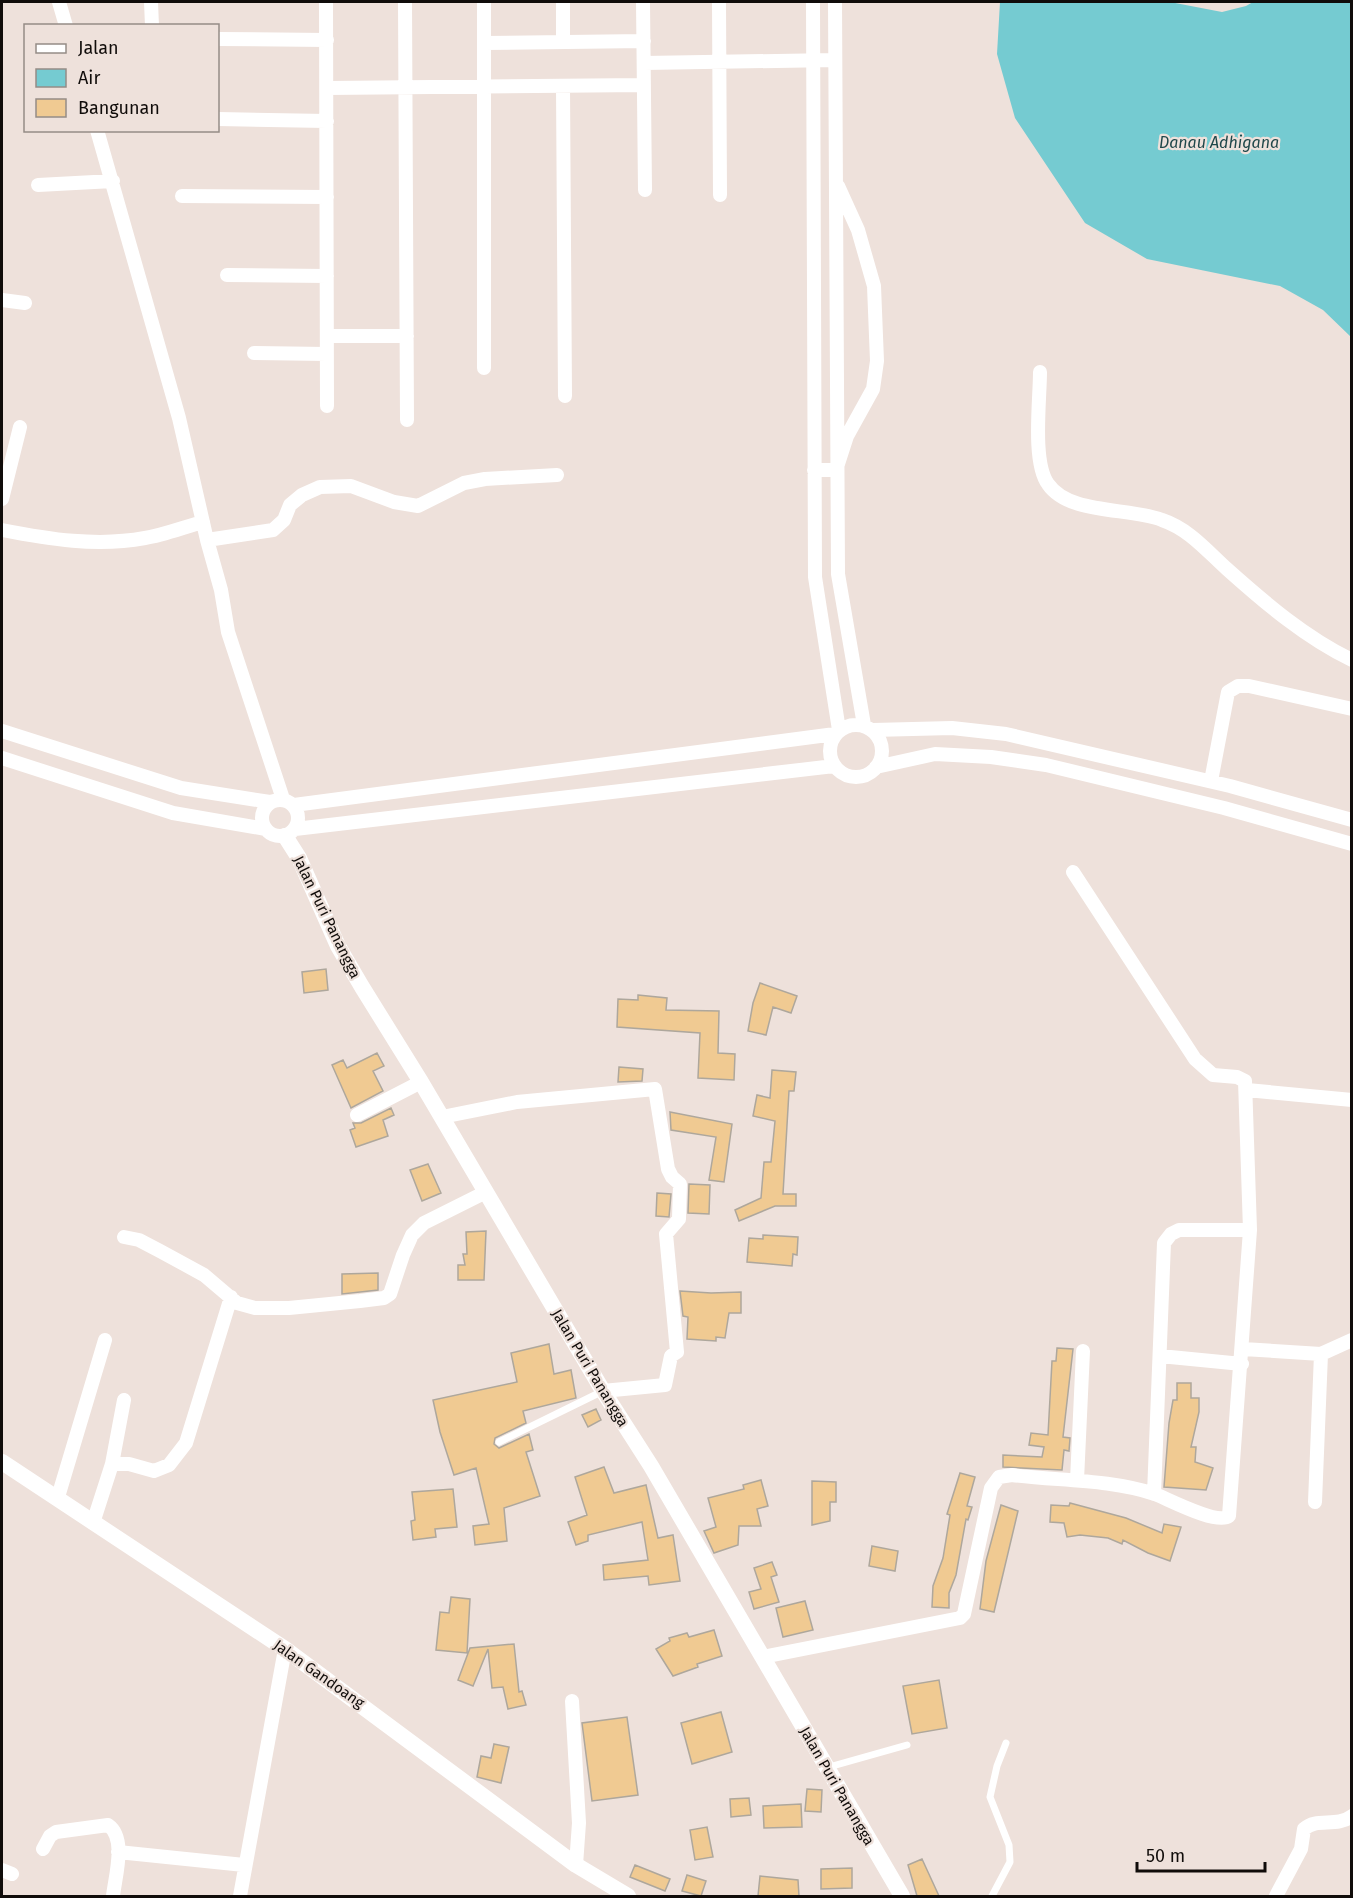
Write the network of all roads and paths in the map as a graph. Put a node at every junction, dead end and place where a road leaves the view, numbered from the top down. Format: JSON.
{"nodes":[{"id":1,"x":60,"y":2,"type":"edge"},
{"id":2,"x":151,"y":2,"type":"edge"},
{"id":3,"x":327,"y":2,"type":"edge"},
{"id":4,"x":405,"y":2,"type":"edge"},
{"id":5,"x":484,"y":2,"type":"edge"},
{"id":6,"x":563,"y":2,"type":"edge"},
{"id":7,"x":643,"y":2,"type":"edge"},
{"id":8,"x":720,"y":2,"type":"edge"},
{"id":9,"x":813,"y":2,"type":"edge"},
{"id":10,"x":835,"y":2,"type":"edge"},
{"id":11,"x":66,"y":24,"type":"edge"},
{"id":12,"x":152,"y":24,"type":"edge"},
{"id":13,"x":219,"y":39,"type":"edge"},
{"id":14,"x":327,"y":40,"type":"junction"},
{"id":15,"x":644,"y":41,"type":"junction"},
{"id":16,"x":563,"y":42,"type":"junction"},
{"id":17,"x":484,"y":43,"type":"junction"},
{"id":18,"x":834,"y":60,"type":"junction"},
{"id":19,"x":813,"y":61,"type":"junction"},
{"id":20,"x":720,"y":62,"type":"junction"},
{"id":21,"x":644,"y":63,"type":"junction"},
{"id":22,"x":644,"y":85,"type":"junction"},
{"id":23,"x":563,"y":86,"type":"junction"},
{"id":24,"x":484,"y":87,"type":"junction"},
{"id":25,"x":327,"y":88,"type":"junction"},
{"id":26,"x":406,"y":88,"type":"junction"},
{"id":27,"x":219,"y":119,"type":"edge"},
{"id":28,"x":327,"y":121,"type":"junction"},
{"id":29,"x":98,"y":132,"type":"edge"},
{"id":30,"x":113,"y":181,"type":"junction"},
{"id":31,"x":836,"y":181,"type":"junction"},
{"id":32,"x":38,"y":185,"type":"dead end"},
{"id":33,"x":645,"y":190,"type":"dead end"},
{"id":34,"x":720,"y":195,"type":"dead end"},
{"id":35,"x":182,"y":196,"type":"dead end"},
{"id":36,"x":327,"y":197,"type":"junction"},
{"id":37,"x":227,"y":275,"type":"dead end"},
{"id":38,"x":327,"y":276,"type":"junction"},
{"id":39,"x":2,"y":300,"type":"edge"},
{"id":40,"x":25,"y":303,"type":"dead end"},
{"id":41,"x":327,"y":336,"type":"junction"},
{"id":42,"x":407,"y":336,"type":"junction"},
{"id":43,"x":254,"y":353,"type":"dead end"},
{"id":44,"x":327,"y":354,"type":"junction"},
{"id":45,"x":484,"y":368,"type":"dead end"},
{"id":46,"x":1040,"y":372,"type":"dead end"},
{"id":47,"x":565,"y":396,"type":"dead end"},
{"id":48,"x":327,"y":406,"type":"dead end"},
{"id":49,"x":408,"y":420,"type":"dead end"},
{"id":50,"x":20,"y":427,"type":"dead end"},
{"id":51,"x":814,"y":470,"type":"junction"},
{"id":52,"x":837,"y":470,"type":"junction"},
{"id":53,"x":557,"y":475,"type":"dead end"},
{"id":54,"x":2,"y":499,"type":"edge"},
{"id":55,"x":203,"y":522,"type":"junction"},
{"id":56,"x":2,"y":530,"type":"edge"},
{"id":57,"x":207,"y":540,"type":"junction"},
{"id":58,"x":1352,"y":660,"type":"edge"},
{"id":59,"x":1352,"y":709,"type":"edge"},
{"id":60,"x":868,"y":728,"type":"junction"},
{"id":61,"x":2,"y":731,"type":"edge"},
{"id":62,"x":837,"y":732,"type":"junction"},
{"id":63,"x":2,"y":758,"type":"edge"},
{"id":64,"x":834,"y":766,"type":"junction"},
{"id":65,"x":876,"y":767,"type":"junction"},
{"id":66,"x":1211,"y":781,"type":"junction"},
{"id":67,"x":1230,"y":786,"type":"junction"},
{"id":68,"x":282,"y":802,"type":"junction"},
{"id":69,"x":1224,"y":808,"type":"junction"},
{"id":70,"x":1352,"y":820,"type":"edge"},
{"id":71,"x":266,"y":829,"type":"junction"},
{"id":72,"x":290,"y":832,"type":"junction"},
{"id":73,"x":1352,"y":844,"type":"edge"},
{"id":74,"x":1073,"y":872,"type":"dead end"},
{"id":75,"x":421,"y":1082,"type":"junction"},
{"id":76,"x":1247,"y":1090,"type":"junction"},
{"id":77,"x":1352,"y":1100,"type":"edge"},
{"id":78,"x":357,"y":1115,"type":"dead end"},
{"id":79,"x":442,"y":1117,"type":"junction"},
{"id":80,"x":484,"y":1193,"type":"junction"},
{"id":81,"x":1250,"y":1230,"type":"junction"},
{"id":82,"x":124,"y":1237,"type":"dead end"},
{"id":83,"x":231,"y":1297,"type":"junction"},
{"id":84,"x":105,"y":1340,"type":"dead end"},
{"id":85,"x":1352,"y":1340,"type":"edge"},
{"id":86,"x":1243,"y":1350,"type":"junction"},
{"id":87,"x":1083,"y":1351,"type":"dead end"},
{"id":88,"x":1321,"y":1354,"type":"junction"},
{"id":89,"x":1160,"y":1356,"type":"junction"},
{"id":90,"x":1242,"y":1364,"type":"junction"},
{"id":91,"x":603,"y":1391,"type":"junction"},
{"id":92,"x":124,"y":1400,"type":"dead end"},
{"id":93,"x":499,"y":1442,"type":"dead end"},
{"id":94,"x":2,"y":1462,"type":"edge"},
{"id":95,"x":112,"y":1464,"type":"junction"},
{"id":96,"x":1077,"y":1480,"type":"junction"},
{"id":97,"x":1154,"y":1494,"type":"junction"},
{"id":98,"x":58,"y":1497,"type":"junction"},
{"id":99,"x":1315,"y":1502,"type":"dead end"},
{"id":100,"x":93,"y":1523,"type":"junction"},
{"id":101,"x":285,"y":1649,"type":"junction"},
{"id":102,"x":763,"y":1657,"type":"junction"},
{"id":103,"x":572,"y":1701,"type":"dead end"},
{"id":104,"x":1006,"y":1743,"type":"dead end"},
{"id":105,"x":907,"y":1745,"type":"dead end"},
{"id":106,"x":827,"y":1768,"type":"junction"},
{"id":107,"x":1352,"y":1816,"type":"edge"},
{"id":108,"x":43,"y":1849,"type":"dead end"},
{"id":109,"x":118,"y":1852,"type":"junction"},
{"id":110,"x":244,"y":1865,"type":"junction"},
{"id":111,"x":576,"y":1865,"type":"junction"},
{"id":112,"x":113,"y":1896,"type":"edge"},
{"id":113,"x":240,"y":1896,"type":"edge"},
{"id":114,"x":628,"y":1896,"type":"edge"},
{"id":115,"x":902,"y":1896,"type":"edge"},
{"id":116,"x":992,"y":1896,"type":"edge"},
{"id":117,"x":1276,"y":1896,"type":"edge"}],
"edges":[{"from":1,"to":11,"type":"street"},
{"from":2,"to":12,"type":"street"},
{"from":3,"to":14,"type":"street"},
{"from":4,"to":26,"type":"street"},
{"from":5,"to":17,"type":"street"},
{"from":6,"to":16,"type":"street"},
{"from":7,"to":15,"type":"street"},
{"from":8,"to":20,"type":"street"},
{"from":9,"to":19,"type":"street"},
{"from":10,"to":18,"type":"street"},
{"from":13,"to":14,"type":"street"},
{"from":14,"to":25,"type":"street"},
{"from":15,"to":16,"type":"street"},
{"from":15,"to":21,"type":"street"},
{"from":16,"to":17,"type":"street"},
{"from":17,"to":24,"type":"street"},
{"from":18,"to":19,"type":"street"},
{"from":18,"to":31,"type":"street"},
{"from":19,"to":20,"type":"street"},
{"from":19,"to":51,"type":"street"},
{"from":20,"to":21,"type":"street"},
{"from":20,"to":34,"type":"street"},
{"from":21,"to":22,"type":"street"},
{"from":22,"to":23,"type":"street"},
{"from":22,"to":33,"type":"street"},
{"from":23,"to":24,"type":"street"},
{"from":23,"to":47,"type":"street"},
{"from":24,"to":26,"type":"street"},
{"from":24,"to":45,"type":"street"},
{"from":25,"to":26,"type":"street"},
{"from":25,"to":28,"type":"street"},
{"from":26,"to":42,"type":"street"},
{"from":27,"to":28,"type":"street"},
{"from":28,"to":36,"type":"street"},
{"from":29,"to":30,"type":"street"},
{"from":30,"to":32,"type":"street"},
{"from":30,"to":55,"type":"street"},
{"from":31,"to":52,"type":"street"},
{"from":31,"to":52,"type":"street"},
{"from":35,"to":36,"type":"street"},
{"from":36,"to":38,"type":"street"},
{"from":37,"to":38,"type":"street"},
{"from":38,"to":41,"type":"street"},
{"from":39,"to":40,"type":"street"},
{"from":41,"to":42,"type":"street"},
{"from":41,"to":44,"type":"street"},
{"from":42,"to":49,"type":"street"},
{"from":43,"to":44,"type":"street"},
{"from":44,"to":48,"type":"street"},
{"from":46,"to":58,"type":"street"},
{"from":50,"to":54,"type":"street"},
{"from":51,"to":52,"type":"street"},
{"from":51,"to":62,"type":"street"},
{"from":52,"to":60,"type":"street"},
{"from":53,"to":57,"type":"street"},
{"from":55,"to":56,"type":"street"},
{"from":55,"to":57,"type":"street"},
{"from":57,"to":68,"type":"street"},
{"from":59,"to":66,"type":"street"},
{"from":60,"to":62,"type":"street"},
{"from":60,"to":65,"type":"street"},
{"from":60,"to":66,"type":"street"},
{"from":61,"to":68,"type":"street"},
{"from":62,"to":64,"type":"street"},
{"from":62,"to":68,"type":"street"},
{"from":63,"to":71,"type":"street"},
{"from":64,"to":65,"type":"street"},
{"from":64,"to":72,"type":"street"},
{"from":65,"to":69,"type":"street"},
{"from":66,"to":67,"type":"street"},
{"from":67,"to":69,"type":"street"},
{"from":67,"to":70,"type":"street"},
{"from":68,"to":71,"type":"street"},
{"from":68,"to":72,"type":"street"},
{"from":69,"to":73,"type":"street"},
{"from":71,"to":72,"type":"street"},
{"from":72,"to":75,"type":"street","name":"Jalan Puri Panangga"},
{"from":74,"to":76,"type":"street"},
{"from":75,"to":78,"type":"street"},
{"from":75,"to":79,"type":"street","name":"Jalan Puri Panangga"},
{"from":76,"to":77,"type":"street"},
{"from":76,"to":81,"type":"street"},
{"from":79,"to":80,"type":"street","name":"Jalan Puri Panangga"},
{"from":79,"to":91,"type":"street"},
{"from":80,"to":83,"type":"street"},
{"from":80,"to":91,"type":"street","name":"Jalan Puri Panangga"},
{"from":81,"to":86,"type":"street"},
{"from":81,"to":89,"type":"street"},
{"from":82,"to":83,"type":"street"},
{"from":83,"to":95,"type":"street"},
{"from":84,"to":98,"type":"street"},
{"from":85,"to":88,"type":"street"},
{"from":86,"to":88,"type":"street"},
{"from":86,"to":90,"type":"street"},
{"from":87,"to":96,"type":"street"},
{"from":88,"to":99,"type":"street"},
{"from":89,"to":90,"type":"street"},
{"from":89,"to":97,"type":"street"},
{"from":90,"to":97,"type":"street"},
{"from":91,"to":93,"type":"lane"},
{"from":91,"to":102,"type":"street","name":"Jalan Puri Panangga"},
{"from":92,"to":95,"type":"street"},
{"from":94,"to":98,"type":"street","name":"Jalan Gandoang"},
{"from":95,"to":100,"type":"street"},
{"from":96,"to":97,"type":"street"},
{"from":96,"to":102,"type":"street"},
{"from":98,"to":100,"type":"street","name":"Jalan Gandoang"},
{"from":100,"to":101,"type":"street","name":"Jalan Gandoang"},
{"from":101,"to":110,"type":"street"},
{"from":101,"to":111,"type":"street","name":"Jalan Gandoang"},
{"from":102,"to":106,"type":"street","name":"Jalan Puri Panangga"},
{"from":103,"to":111,"type":"street"},
{"from":104,"to":116,"type":"lane"},
{"from":105,"to":106,"type":"lane"},
{"from":106,"to":115,"type":"street","name":"Jalan Puri Panangga"},
{"from":107,"to":117,"type":"street"},
{"from":108,"to":109,"type":"street"},
{"from":109,"to":110,"type":"street"},
{"from":109,"to":112,"type":"street"},
{"from":110,"to":113,"type":"street"},
{"from":111,"to":114,"type":"street","name":"Jalan Gandoang"}]}
